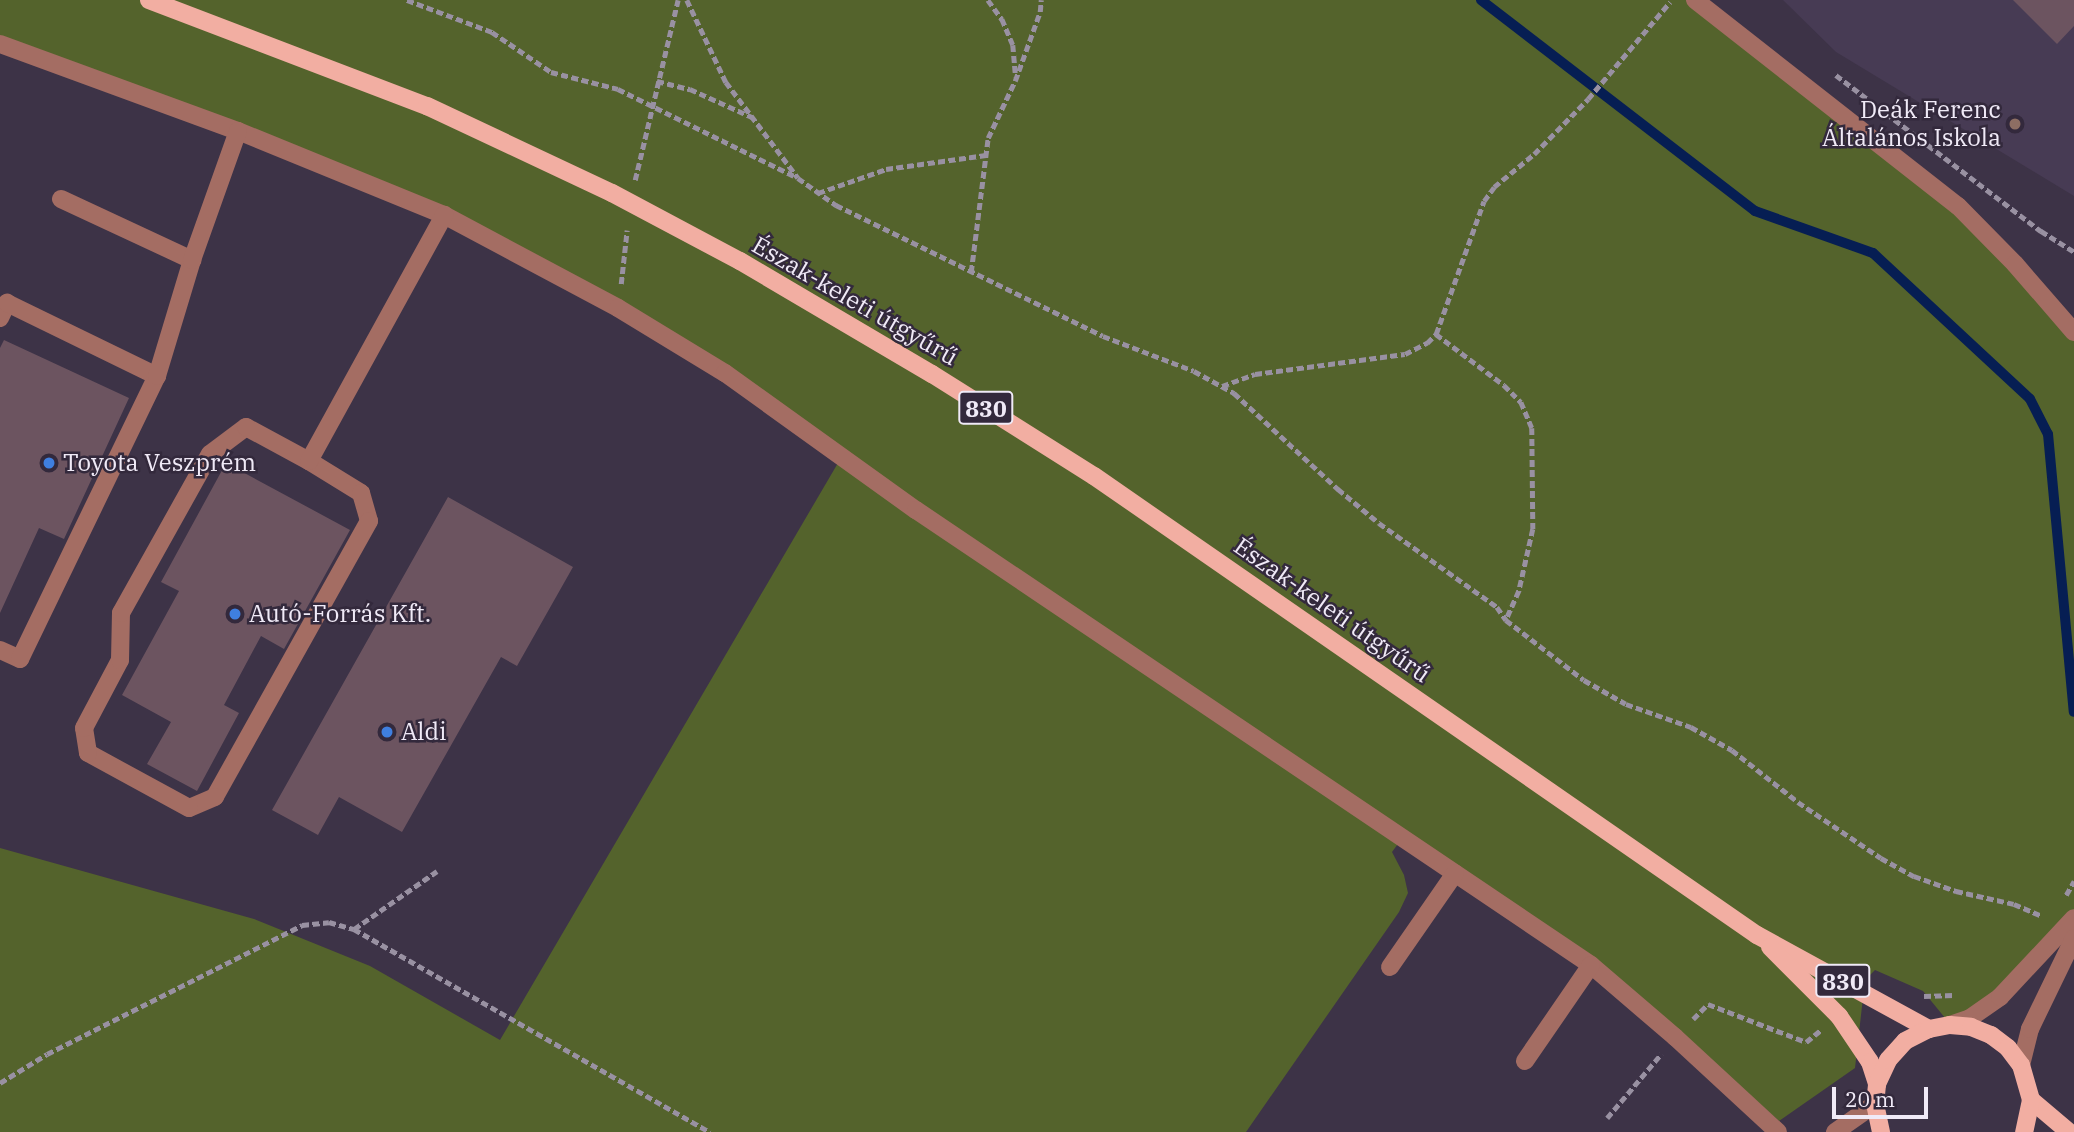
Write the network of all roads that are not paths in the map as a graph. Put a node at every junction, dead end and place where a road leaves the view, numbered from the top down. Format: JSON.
{"nodes":[{"id":1,"x":149,"y":0,"type":"edge"},
{"id":2,"x":1695,"y":0,"type":"edge"},
{"id":3,"x":0,"y":44,"type":"edge"},
{"id":4,"x":239,"y":131,"type":"junction"},
{"id":5,"x":61,"y":199,"type":"dead end"},
{"id":6,"x":444,"y":215,"type":"junction"},
{"id":7,"x":192,"y":260,"type":"junction"},
{"id":8,"x":0,"y":318,"type":"edge"},
{"id":9,"x":2074,"y":332,"type":"edge"},
{"id":10,"x":158,"y":376,"type":"junction"},
{"id":11,"x":309,"y":461,"type":"junction"},
{"id":12,"x":0,"y":650,"type":"edge"},
{"id":13,"x":1455,"y":873,"type":"junction"},
{"id":14,"x":2071,"y":929,"type":"edge"},
{"id":15,"x":1757,"y":934,"type":"junction"},
{"id":16,"x":1591,"y":965,"type":"junction"},
{"id":17,"x":1390,"y":967,"type":"dead end"},
{"id":18,"x":1950,"y":1025,"type":"junction"},
{"id":19,"x":1928,"y":1029,"type":"junction"},
{"id":20,"x":1525,"y":1062,"type":"dead end"},
{"id":21,"x":2021,"y":1065,"type":"junction"},
{"id":22,"x":1877,"y":1084,"type":"junction"},
{"id":23,"x":2031,"y":1100,"type":"junction"},
{"id":24,"x":1875,"y":1104,"type":"junction"},
{"id":25,"x":1778,"y":1132,"type":"edge"},
{"id":26,"x":1835,"y":1132,"type":"edge"},
{"id":27,"x":1881,"y":1132,"type":"edge"},
{"id":28,"x":2025,"y":1132,"type":"edge"},
{"id":29,"x":2069,"y":1132,"type":"edge"}],
"edges":[{"from":1,"to":15,"type":"main road","name":"Észak-keleti útgyűrű","number":"830"},
{"from":2,"to":9,"type":"street"},
{"from":3,"to":4,"type":"street"},
{"from":4,"to":6,"type":"street"},
{"from":4,"to":7,"type":"street"},
{"from":5,"to":7,"type":"street"},
{"from":6,"to":11,"type":"street"},
{"from":6,"to":13,"type":"street"},
{"from":7,"to":10,"type":"street"},
{"from":8,"to":10,"type":"street"},
{"from":10,"to":12,"type":"street"},
{"from":11,"to":11,"type":"street"},
{"from":13,"to":16,"type":"street"},
{"from":13,"to":17,"type":"street"},
{"from":14,"to":18,"type":"street"},
{"from":14,"to":21,"type":"street"},
{"from":15,"to":19,"type":"main road","name":"Észak-keleti útgyűrű","number":"830"},
{"from":15,"to":22,"type":"main road","name":"Észak-keleti útgyűrű","number":"830"},
{"from":16,"to":20,"type":"street"},
{"from":16,"to":25,"type":"street"},
{"from":18,"to":19,"type":"main road","number":"830"},
{"from":18,"to":21,"type":"main road","number":"830"},
{"from":19,"to":22,"type":"main road","number":"830"},
{"from":21,"to":23,"type":"main road","number":"830"},
{"from":22,"to":24,"type":"main road","number":"830"},
{"from":23,"to":28,"type":"main road","number":"830"},
{"from":23,"to":29,"type":"main road"},
{"from":24,"to":26,"type":"street"},
{"from":24,"to":27,"type":"main road","number":"830"}]}
